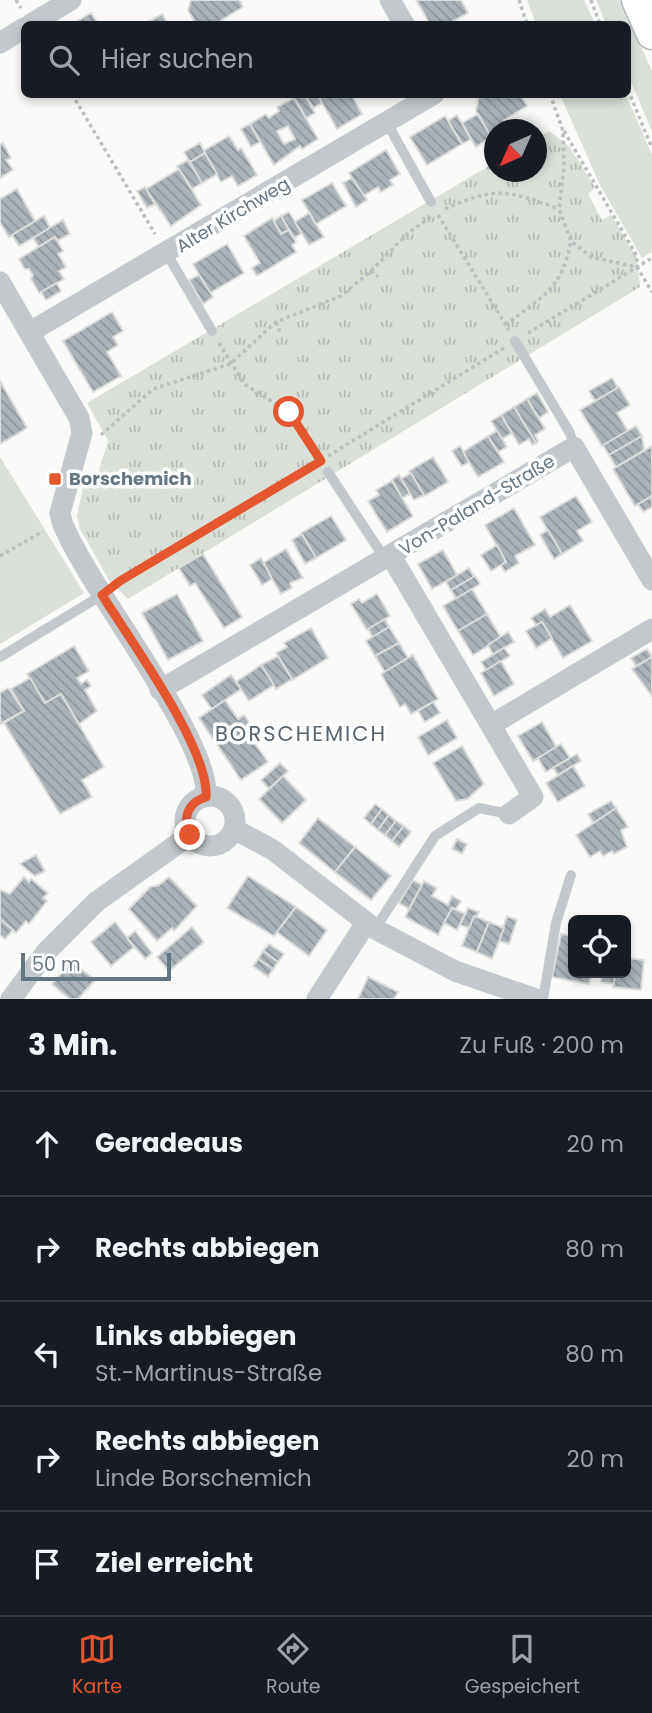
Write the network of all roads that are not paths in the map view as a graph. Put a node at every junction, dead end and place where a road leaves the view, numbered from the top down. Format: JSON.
{"nodes":[{"id":1,"x":71,"y":0,"type":"edge"},
{"id":2,"x":390,"y":0,"type":"edge"},
{"id":3,"x":637,"y":0,"type":"edge"},
{"id":4,"x":36,"y":21,"type":"edge"},
{"id":5,"x":402,"y":21,"type":"edge"},
{"id":6,"x":21,"y":30,"type":"edge"},
{"id":7,"x":652,"y":34,"type":"edge"},
{"id":8,"x":0,"y":43,"type":"edge"},
{"id":9,"x":428,"y":98,"type":"edge"},
{"id":10,"x":387,"y":123,"type":"junction"},
{"id":11,"x":431,"y":202,"type":"dead end"},
{"id":12,"x":167,"y":254,"type":"junction"},
{"id":13,"x":0,"y":282,"type":"edge"},
{"id":14,"x":6,"y":306,"type":"edge"},
{"id":15,"x":30,"y":331,"type":"junction"},
{"id":16,"x":212,"y":331,"type":"road end"},
{"id":17,"x":515,"y":341,"type":"road end"},
{"id":18,"x":574,"y":447,"type":"junction"},
{"id":19,"x":328,"y":472,"type":"road end"},
{"id":20,"x":388,"y":558,"type":"junction"},
{"id":21,"x":652,"y":580,"type":"edge"},
{"id":22,"x":102,"y":595,"type":"junction"},
{"id":23,"x":652,"y":629,"type":"edge"},
{"id":24,"x":0,"y":657,"type":"edge"},
{"id":25,"x":160,"y":690,"type":"junction"},
{"id":26,"x":491,"y":725,"type":"junction"},
{"id":27,"x":206,"y":797,"type":"junction"},
{"id":28,"x":509,"y":814,"type":"joint"},
{"id":29,"x":234,"y":830,"type":"junction"},
{"id":30,"x":190,"y":835,"type":"junction"},
{"id":31,"x":571,"y":875,"type":"dead end"},
{"id":32,"x":370,"y":926,"type":"junction"},
{"id":33,"x":11,"y":999,"type":"edge"},
{"id":34,"x":317,"y":999,"type":"edge"},
{"id":35,"x":536,"y":999,"type":"edge"},
{"id":36,"x":543,"y":999,"type":"edge"}],
"edges":[{"from":1,"to":4,"type":"street"},
{"from":2,"to":5,"type":"street"},
{"from":3,"to":7,"type":"main road"},
{"from":6,"to":8,"type":"street"},
{"from":9,"to":10,"type":"street","name":"Alter Kirchweg"},
{"from":10,"to":11,"type":"lane"},
{"from":10,"to":12,"type":"street","name":"Alter Kirchweg"},
{"from":12,"to":15,"type":"street","name":"Alter Kirchweg"},
{"from":12,"to":16,"type":"lane"},
{"from":13,"to":14,"type":"street"},
{"from":14,"to":15,"type":"street"},
{"from":15,"to":22,"type":"street"},
{"from":17,"to":18,"type":"lane"},
{"from":18,"to":20,"type":"street","name":"Von-Paland-Straße"},
{"from":18,"to":21,"type":"street","name":"Von-Paland-Straße"},
{"from":19,"to":20,"type":"lane"},
{"from":20,"to":25,"type":"street","name":"Von-Paland-Straße"},
{"from":20,"to":26,"type":"street","name":"Von-Paland-Straße"},
{"from":22,"to":24,"type":"lane"},
{"from":22,"to":25,"type":"street"},
{"from":23,"to":26,"type":"street"},
{"from":25,"to":27,"type":"street"},
{"from":26,"to":28,"type":"street","name":"Von-Paland-Straße"},
{"from":27,"to":29,"type":"street"},
{"from":27,"to":30,"type":"street"},
{"from":28,"to":32,"type":"lane","name":"Von-Paland-Straße"},
{"from":29,"to":30,"type":"street"},
{"from":29,"to":32,"type":"street"},
{"from":30,"to":33,"type":"street"},
{"from":31,"to":36,"type":"lane"},
{"from":32,"to":34,"type":"street"},
{"from":32,"to":35,"type":"street"}]}
